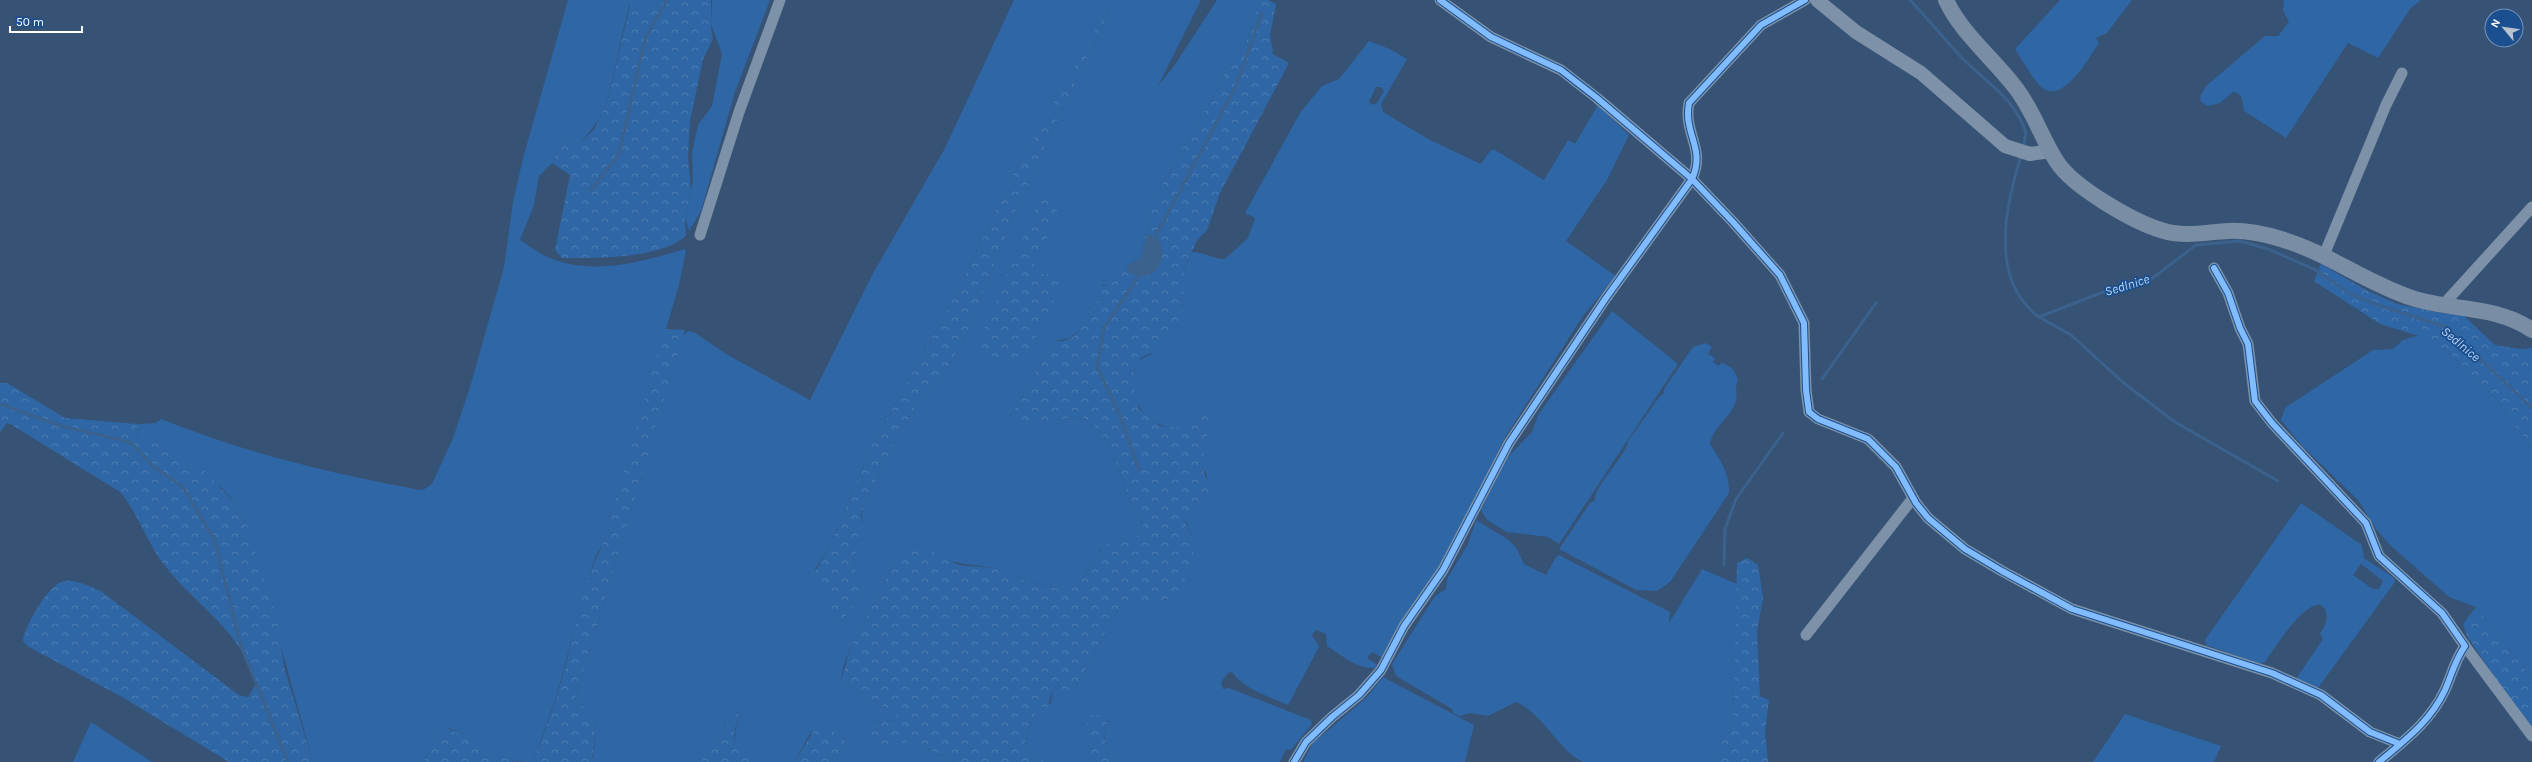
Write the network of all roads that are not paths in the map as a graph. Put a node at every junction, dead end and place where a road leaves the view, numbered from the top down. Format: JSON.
{"nodes":[{"id":1,"x":780,"y":0,"type":"edge"},
{"id":2,"x":1440,"y":0,"type":"edge"},
{"id":3,"x":1804,"y":0,"type":"edge"},
{"id":4,"x":1816,"y":0,"type":"edge"},
{"id":5,"x":1946,"y":0,"type":"edge"},
{"id":6,"x":2402,"y":73,"type":"dead end"},
{"id":7,"x":2043,"y":152,"type":"junction"},
{"id":8,"x":1692,"y":179,"type":"junction"},
{"id":9,"x":2532,"y":207,"type":"edge"},
{"id":10,"x":700,"y":235,"type":"dead end"},
{"id":11,"x":2324,"y":255,"type":"junction"},
{"id":12,"x":2214,"y":268,"type":"dead end"},
{"id":13,"x":2443,"y":305,"type":"junction"},
{"id":14,"x":2532,"y":330,"type":"edge"},
{"id":15,"x":1913,"y":498,"type":"junction"},
{"id":16,"x":1806,"y":635,"type":"dead end"},
{"id":17,"x":2465,"y":646,"type":"junction"},
{"id":18,"x":2532,"y":736,"type":"edge"},
{"id":19,"x":2400,"y":744,"type":"junction"},
{"id":20,"x":1294,"y":762,"type":"edge"},
{"id":21,"x":2379,"y":762,"type":"edge"}],
"edges":[{"from":1,"to":10,"type":"street"},
{"from":2,"to":8,"type":"street"},
{"from":3,"to":8,"type":"street"},
{"from":4,"to":7,"type":"street"},
{"from":5,"to":7,"type":"main road"},
{"from":6,"to":11,"type":"street"},
{"from":7,"to":11,"type":"main road"},
{"from":8,"to":15,"type":"street"},
{"from":8,"to":20,"type":"street"},
{"from":9,"to":13,"type":"street"},
{"from":11,"to":13,"type":"main road"},
{"from":12,"to":17,"type":"street"},
{"from":13,"to":14,"type":"main road"},
{"from":15,"to":16,"type":"street"},
{"from":15,"to":19,"type":"street"},
{"from":17,"to":18,"type":"street"},
{"from":17,"to":19,"type":"street"},
{"from":19,"to":21,"type":"street"}]}
